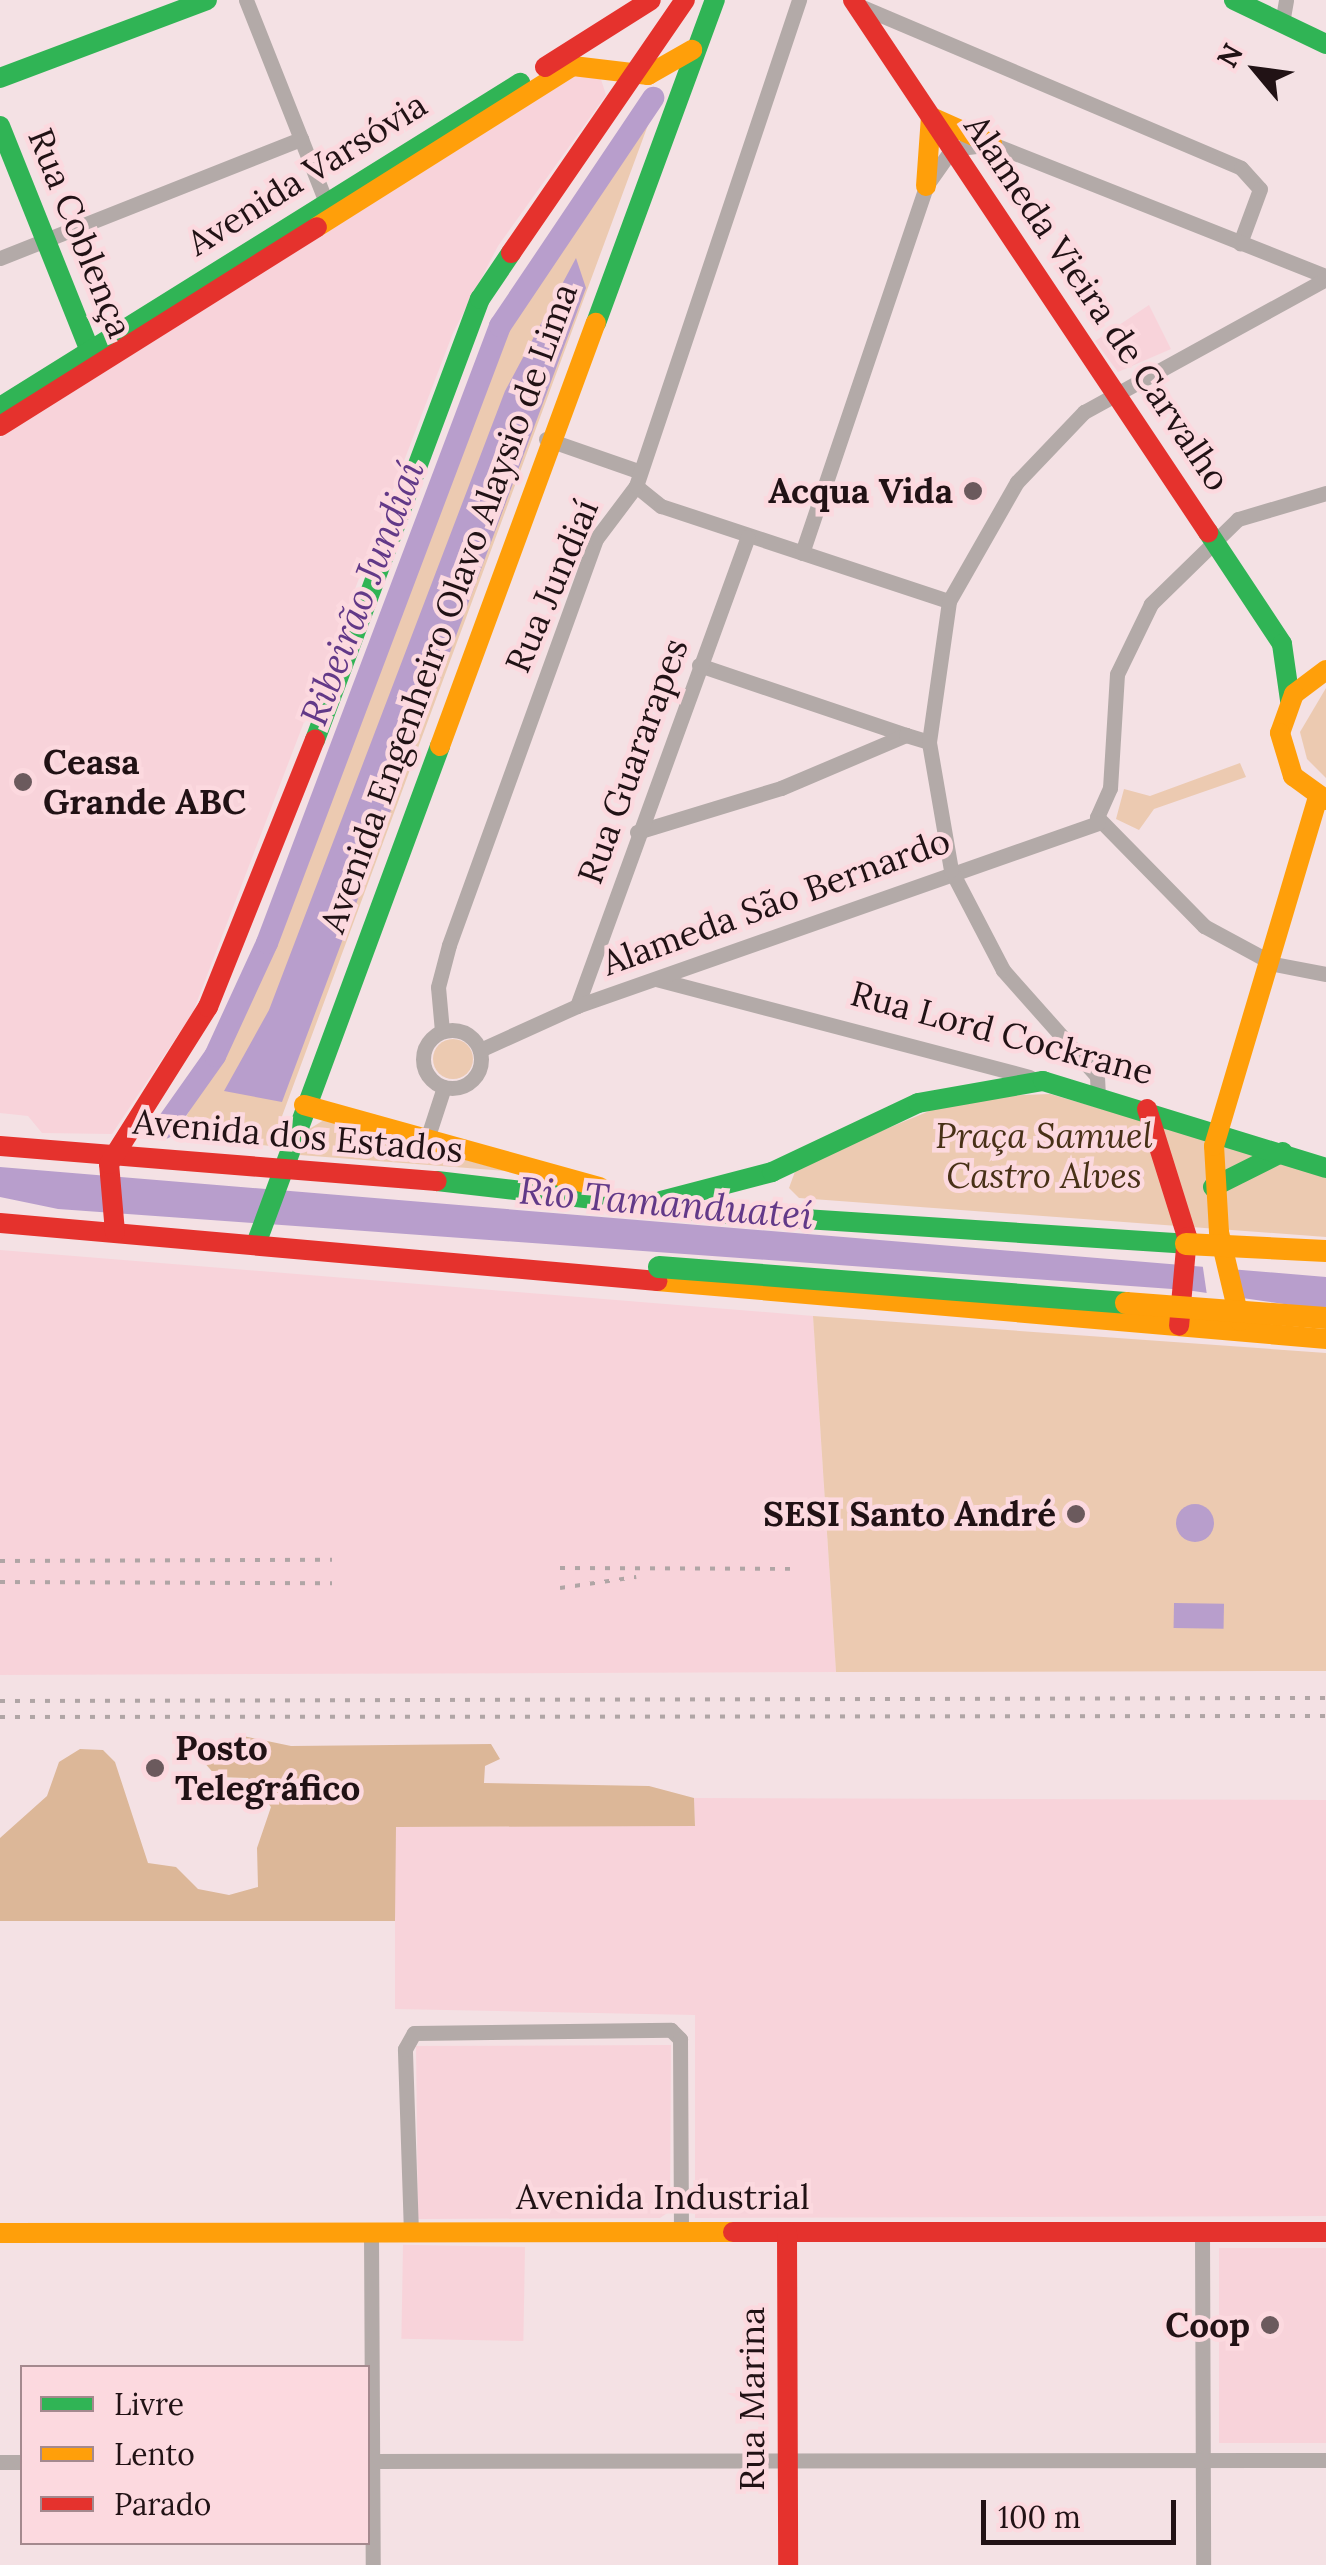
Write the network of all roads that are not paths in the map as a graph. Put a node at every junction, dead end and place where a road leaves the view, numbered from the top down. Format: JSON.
{"nodes":[{"id":1,"x":207,"y":0,"type":"edge"},
{"id":2,"x":246,"y":0,"type":"edge"},
{"id":3,"x":688,"y":0,"type":"edge"},
{"id":4,"x":716,"y":0,"type":"edge"},
{"id":5,"x":798,"y":0,"type":"edge"},
{"id":6,"x":1234,"y":0,"type":"edge"},
{"id":7,"x":854,"y":2,"type":"edge"},
{"id":8,"x":644,"y":4,"type":"edge"},
{"id":9,"x":1284,"y":11,"type":"edge"},
{"id":10,"x":702,"y":25,"type":"junction"},
{"id":11,"x":1326,"y":44,"type":"edge"},
{"id":12,"x":692,"y":50,"type":"junction"},
{"id":13,"x":625,"y":69,"type":"junction"},
{"id":14,"x":0,"y":78,"type":"edge"},
{"id":15,"x":931,"y":117,"type":"junction"},
{"id":16,"x":0,"y":126,"type":"edge"},
{"id":17,"x":301,"y":139,"type":"junction"},
{"id":18,"x":992,"y":144,"type":"junction"},
{"id":19,"x":952,"y":149,"type":"junction"},
{"id":20,"x":926,"y":186,"type":"junction"},
{"id":21,"x":329,"y":212,"type":"junction"},
{"id":22,"x":45,"y":241,"type":"junction"},
{"id":23,"x":1240,"y":242,"type":"junction"},
{"id":24,"x":0,"y":258,"type":"edge"},
{"id":25,"x":1326,"y":278,"type":"edge"},
{"id":26,"x":91,"y":359,"type":"junction"},
{"id":27,"x":1114,"y":391,"type":"junction"},
{"id":28,"x":0,"y":407,"type":"edge"},
{"id":29,"x":0,"y":426,"type":"edge"},
{"id":30,"x":546,"y":439,"type":"junction"},
{"id":31,"x":637,"y":478,"type":"junction"},
{"id":32,"x":1326,"y":493,"type":"edge"},
{"id":33,"x":748,"y":537,"type":"junction"},
{"id":34,"x":1210,"y":537,"type":"junction"},
{"id":35,"x":802,"y":553,"type":"junction"},
{"id":36,"x":949,"y":601,"type":"junction"},
{"id":37,"x":1282,"y":644,"type":"junction"},
{"id":38,"x":699,"y":666,"type":"junction"},
{"id":39,"x":1326,"y":669,"type":"edge"},
{"id":40,"x":1290,"y":700,"type":"junction"},
{"id":41,"x":906,"y":735,"type":"junction"},
{"id":42,"x":929,"y":742,"type":"junction"},
{"id":43,"x":1322,"y":799,"type":"edge"},
{"id":44,"x":1098,"y":824,"type":"junction"},
{"id":45,"x":636,"y":832,"type":"junction"},
{"id":46,"x":950,"y":870,"type":"junction"},
{"id":47,"x":1274,"y":964,"type":"junction"},
{"id":48,"x":1326,"y":974,"type":"edge"},
{"id":49,"x":656,"y":978,"type":"junction"},
{"id":50,"x":577,"y":1006,"type":"junction"},
{"id":51,"x":442,"y":1031,"type":"junction"},
{"id":52,"x":480,"y":1050,"type":"junction"},
{"id":53,"x":1043,"y":1081,"type":"junction"},
{"id":54,"x":444,"y":1087,"type":"junction"},
{"id":55,"x":1098,"y":1096,"type":"junction"},
{"id":56,"x":304,"y":1104,"type":"junction"},
{"id":57,"x":1147,"y":1109,"type":"junction"},
{"id":58,"x":1217,"y":1131,"type":"junction"},
{"id":59,"x":428,"y":1133,"type":"junction"},
{"id":60,"x":0,"y":1146,"type":"edge"},
{"id":61,"x":1326,"y":1151,"type":"edge"},
{"id":62,"x":1283,"y":1152,"type":"junction"},
{"id":63,"x":111,"y":1164,"type":"junction"},
{"id":64,"x":1326,"y":1168,"type":"edge"},
{"id":65,"x":279,"y":1178,"type":"junction"},
{"id":66,"x":1213,"y":1187,"type":"junction"},
{"id":67,"x":626,"y":1196,"type":"junction"},
{"id":68,"x":660,"y":1201,"type":"junction"},
{"id":69,"x":0,"y":1223,"type":"edge"},
{"id":70,"x":114,"y":1223,"type":"junction"},
{"id":71,"x":259,"y":1236,"type":"junction"},
{"id":72,"x":1326,"y":1251,"type":"edge"},
{"id":73,"x":582,"y":1272,"type":"junction"},
{"id":74,"x":1326,"y":1318,"type":"edge"},
{"id":75,"x":1178,"y":1326,"type":"junction"},
{"id":76,"x":1242,"y":1331,"type":"junction"},
{"id":77,"x":1326,"y":1339,"type":"edge"},
{"id":78,"x":681,"y":2232,"type":"junction"},
{"id":79,"x":787,"y":2232,"type":"junction"},
{"id":80,"x":1202,"y":2232,"type":"junction"},
{"id":81,"x":1326,"y":2232,"type":"edge"},
{"id":82,"x":0,"y":2233,"type":"edge"},
{"id":83,"x":371,"y":2233,"type":"junction"},
{"id":84,"x":411,"y":2233,"type":"junction"},
{"id":85,"x":1202,"y":2460,"type":"junction"},
{"id":86,"x":1326,"y":2460,"type":"edge"},
{"id":87,"x":370,"y":2461,"type":"edge"},
{"id":88,"x":788,"y":2461,"type":"junction"},
{"id":89,"x":372,"y":2565,"type":"edge"},
{"id":90,"x":788,"y":2565,"type":"edge"},
{"id":91,"x":1203,"y":2565,"type":"edge"}],
"edges":[{"from":1,"to":14,"type":"main road"},
{"from":2,"to":17,"type":"street"},
{"from":3,"to":10,"type":"main road"},
{"from":3,"to":13,"type":"main road","name":"Avenida Engenheiro Olavo Alaysio de Lima"},
{"from":4,"to":10,"type":"main road","name":"Avenida Engenheiro Olavo Alaysio de Lima"},
{"from":5,"to":31,"type":"street","name":"Rua Jundiaí"},
{"from":6,"to":9,"type":"main road"},
{"from":7,"to":15,"type":"main road","name":"Alameda Vieira de Carvalho"},
{"from":7,"to":23,"type":"street"},
{"from":8,"to":13,"type":"main road"},
{"from":8,"to":21,"type":"main road","name":"Avenida Varsóvia"},
{"from":9,"to":11,"type":"main road"},
{"from":10,"to":12,"type":"main road","name":"Avenida Engenheiro Olavo Alaysio de Lima"},
{"from":12,"to":13,"type":"main road","name":"Avenida Varsóvia"},
{"from":12,"to":30,"type":"main road","name":"Avenida Engenheiro Olavo Alaysio de Lima"},
{"from":13,"to":21,"type":"main road","name":"Avenida Varsóvia"},
{"from":13,"to":63,"type":"main road","name":"Avenida Engenheiro Olavo Alaysio de Lima"},
{"from":15,"to":18,"type":"main road"},
{"from":15,"to":19,"type":"main road","name":"Alameda Vieira de Carvalho"},
{"from":15,"to":20,"type":"main road"},
{"from":16,"to":22,"type":"main road","name":"Rua Coblença"},
{"from":17,"to":21,"type":"street"},
{"from":17,"to":22,"type":"street"},
{"from":18,"to":19,"type":"street"},
{"from":18,"to":23,"type":"street"},
{"from":19,"to":20,"type":"street"},
{"from":19,"to":27,"type":"main road","name":"Alameda Vieira de Carvalho"},
{"from":20,"to":35,"type":"street"},
{"from":21,"to":26,"type":"main road","name":"Avenida Varsóvia"},
{"from":22,"to":24,"type":"street"},
{"from":22,"to":26,"type":"main road","name":"Rua Coblença"},
{"from":23,"to":25,"type":"street"},
{"from":25,"to":27,"type":"street"},
{"from":26,"to":28,"type":"main road","name":"Avenida Varsóvia"},
{"from":26,"to":29,"type":"main road","name":"Avenida Varsóvia"},
{"from":27,"to":34,"type":"main road","name":"Alameda Vieira de Carvalho"},
{"from":27,"to":36,"type":"street"},
{"from":30,"to":31,"type":"street"},
{"from":30,"to":56,"type":"main road","name":"Avenida Engenheiro Olavo Alaysio de Lima"},
{"from":31,"to":33,"type":"street"},
{"from":31,"to":51,"type":"street","name":"Rua Jundiaí"},
{"from":32,"to":34,"type":"street"},
{"from":33,"to":35,"type":"street"},
{"from":33,"to":38,"type":"street","name":"Rua Guararapes"},
{"from":34,"to":37,"type":"main road","name":"Alameda Vieira de Carvalho"},
{"from":34,"to":44,"type":"street"},
{"from":35,"to":36,"type":"street"},
{"from":36,"to":42,"type":"street"},
{"from":37,"to":39,"type":"main road","name":"Alameda Vieira de Carvalho"},
{"from":37,"to":40,"type":"main road","name":"Alameda Vieira de Carvalho"},
{"from":38,"to":41,"type":"street"},
{"from":38,"to":45,"type":"street","name":"Rua Guararapes"},
{"from":39,"to":40,"type":"main road"},
{"from":40,"to":43,"type":"main road","name":"Alameda Vieira de Carvalho"},
{"from":41,"to":42,"type":"street"},
{"from":41,"to":45,"type":"street"},
{"from":42,"to":46,"type":"street"},
{"from":43,"to":47,"type":"main road"},
{"from":44,"to":46,"type":"street","name":"Alameda São Bernardo"},
{"from":44,"to":47,"type":"street"},
{"from":45,"to":50,"type":"street","name":"Rua Guararapes"},
{"from":46,"to":49,"type":"street","name":"Alameda São Bernardo"},
{"from":46,"to":55,"type":"street"},
{"from":47,"to":48,"type":"street"},
{"from":47,"to":58,"type":"main road"},
{"from":49,"to":50,"type":"street","name":"Alameda São Bernardo"},
{"from":49,"to":53,"type":"street","name":"Rua Lord Cockrane"},
{"from":50,"to":52,"type":"street","name":"Alameda São Bernardo"},
{"from":51,"to":52,"type":"street"},
{"from":51,"to":54,"type":"street"},
{"from":52,"to":54,"type":"street"},
{"from":53,"to":55,"type":"main road","name":"Rua Lord Cockrane"},
{"from":53,"to":68,"type":"main road"},
{"from":54,"to":59,"type":"street"},
{"from":55,"to":57,"type":"main road","name":"Rua Lord Cockrane"},
{"from":56,"to":59,"type":"main road"},
{"from":56,"to":65,"type":"main road","name":"Avenida Engenheiro Olavo Alaysio de Lima"},
{"from":57,"to":58,"type":"main road","name":"Rua Lord Cockrane"},
{"from":57,"to":75,"type":"main road"},
{"from":58,"to":62,"type":"main road","name":"Rua Lord Cockrane"},
{"from":58,"to":66,"type":"main road"},
{"from":59,"to":67,"type":"main road"},
{"from":60,"to":63,"type":"main road","name":"Avenida dos Estados"},
{"from":61,"to":62,"type":"street"},
{"from":62,"to":64,"type":"main road","name":"Rua Lord Cockrane"},
{"from":62,"to":66,"type":"main road"},
{"from":63,"to":65,"type":"main road","name":"Avenida dos Estados"},
{"from":63,"to":70,"type":"main road"},
{"from":65,"to":67,"type":"main road","name":"Avenida dos Estados"},
{"from":65,"to":71,"type":"main road","name":"Avenida Engenheiro Olavo Alaysio de Lima"},
{"from":66,"to":76,"type":"main road"},
{"from":67,"to":68,"type":"main road","name":"Avenida dos Estados"},
{"from":68,"to":72,"type":"main road","name":"Avenida dos Estados","bridge":true},
{"from":69,"to":70,"type":"main road"},
{"from":70,"to":71,"type":"main road"},
{"from":71,"to":73,"type":"main road"},
{"from":73,"to":74,"type":"main road","bridge":true},
{"from":73,"to":75,"type":"main road"},
{"from":75,"to":76,"type":"main road"},
{"from":76,"to":77,"type":"main road"},
{"from":78,"to":79,"type":"main road","name":"Avenida Industrial"},
{"from":78,"to":84,"type":"main road","name":"Avenida Industrial"},
{"from":78,"to":84,"type":"street"},
{"from":79,"to":80,"type":"main road","name":"Avenida Industrial"},
{"from":79,"to":88,"type":"main road","name":"Rua Marina"},
{"from":80,"to":81,"type":"main road","name":"Avenida Industrial"},
{"from":80,"to":85,"type":"street"},
{"from":82,"to":83,"type":"main road","name":"Avenida Industrial"},
{"from":83,"to":84,"type":"main road","name":"Avenida Industrial"},
{"from":83,"to":87,"type":"street"},
{"from":85,"to":86,"type":"street"},
{"from":85,"to":88,"type":"street"},
{"from":85,"to":91,"type":"street"},
{"from":87,"to":88,"type":"street"},
{"from":87,"to":89,"type":"street"},
{"from":88,"to":90,"type":"main road","name":"Rua Marina"}]}
